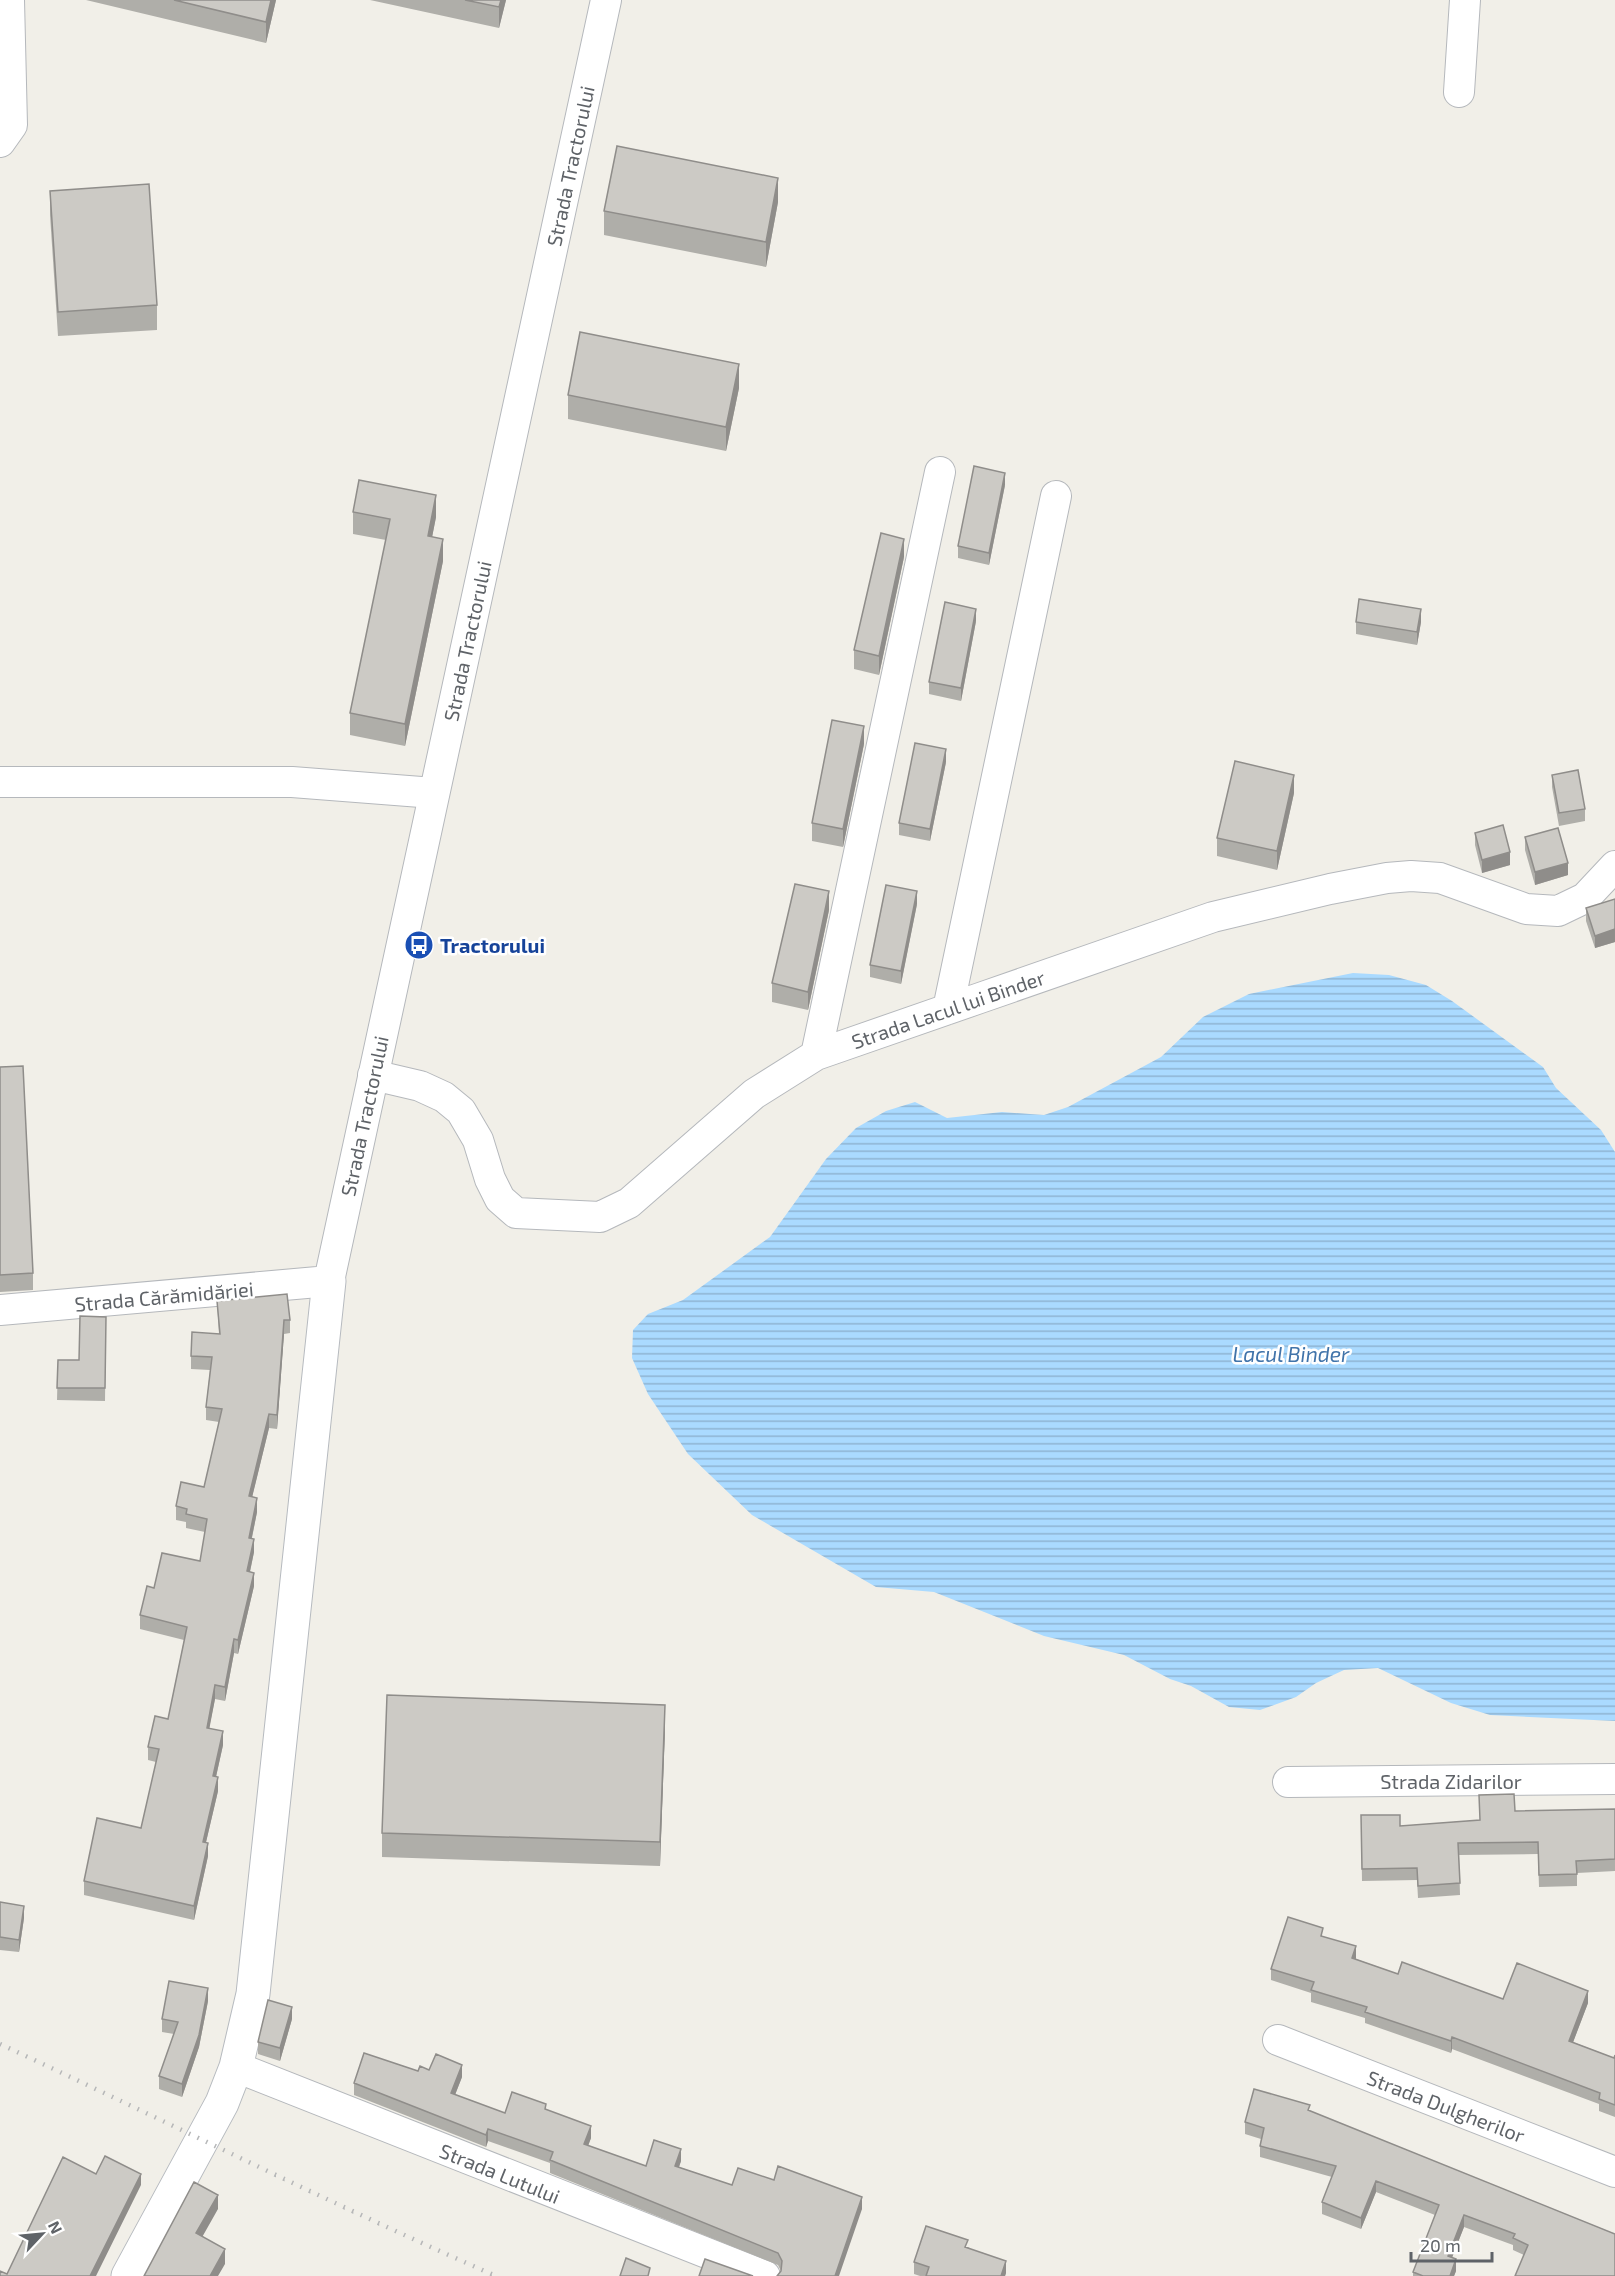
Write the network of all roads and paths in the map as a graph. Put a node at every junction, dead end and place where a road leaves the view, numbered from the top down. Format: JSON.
{"nodes":[{"id":1,"x":9,"y":0,"type":"edge"},
{"id":2,"x":606,"y":0,"type":"edge"},
{"id":3,"x":1465,"y":0,"type":"edge"},
{"id":4,"x":1459,"y":92,"type":"dead end"},
{"id":5,"x":1,"y":141,"type":"edge"},
{"id":6,"x":940,"y":472,"type":"dead end"},
{"id":7,"x":1056,"y":496,"type":"dead end"},
{"id":8,"x":0,"y":782,"type":"edge"},
{"id":9,"x":434,"y":793,"type":"junction"},
{"id":10,"x":1615,"y":867,"type":"edge"},
{"id":11,"x":948,"y":1009,"type":"junction"},
{"id":12,"x":816,"y":1055,"type":"junction"},
{"id":13,"x":373,"y":1075,"type":"junction"},
{"id":14,"x":329,"y":1281,"type":"junction"},
{"id":15,"x":0,"y":1310,"type":"edge"},
{"id":16,"x":1615,"y":1779,"type":"edge"},
{"id":17,"x":1288,"y":1782,"type":"dead end"},
{"id":18,"x":1278,"y":2040,"type":"dead end"},
{"id":19,"x":236,"y":2067,"type":"junction"},
{"id":20,"x":1615,"y":2172,"type":"edge"},
{"id":21,"x":128,"y":2276,"type":"edge"},
{"id":22,"x":765,"y":2276,"type":"edge"}],
"edges":[{"from":1,"to":5,"type":"street"},
{"from":2,"to":9,"type":"street","name":"Strada Tractorului"},
{"from":3,"to":4,"type":"street"},
{"from":6,"to":12,"type":"street"},
{"from":7,"to":11,"type":"street"},
{"from":8,"to":9,"type":"street"},
{"from":9,"to":13,"type":"street","name":"Strada Tractorului"},
{"from":10,"to":11,"type":"street","name":"Strada Lacul lui Binder"},
{"from":11,"to":12,"type":"street","name":"Strada Lacul lui Binder"},
{"from":12,"to":13,"type":"street","name":"Strada Lacul lui Binder"},
{"from":13,"to":14,"type":"street","name":"Strada Tractorului"},
{"from":14,"to":15,"type":"street","name":"Strada Cărămidăriei"},
{"from":14,"to":19,"type":"street"},
{"from":16,"to":17,"type":"street","name":"Strada Zidarilor"},
{"from":18,"to":20,"type":"street","name":"Strada Dulgherilor"},
{"from":19,"to":21,"type":"street"},
{"from":19,"to":22,"type":"street","name":"Strada Lutului"}]}
